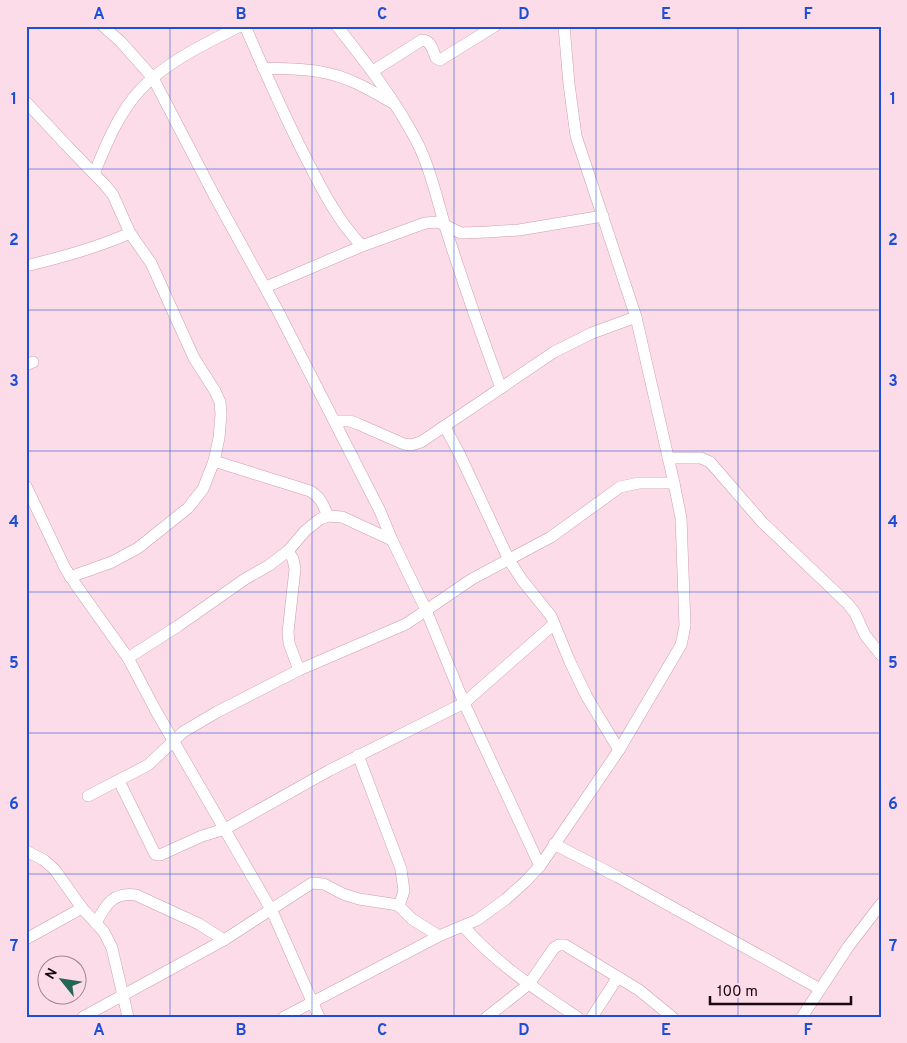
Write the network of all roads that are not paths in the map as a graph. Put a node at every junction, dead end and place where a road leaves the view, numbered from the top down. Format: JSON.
{"nodes":[{"id":1,"x":103,"y":26,"type":"edge"},
{"id":2,"x":240,"y":26,"type":"edge"},
{"id":3,"x":245,"y":26,"type":"edge"},
{"id":4,"x":337,"y":26,"type":"edge"},
{"id":5,"x":495,"y":26,"type":"edge"},
{"id":6,"x":564,"y":26,"type":"edge"},
{"id":7,"x":263,"y":68,"type":"junction"},
{"id":8,"x":373,"y":71,"type":"junction"},
{"id":9,"x":153,"y":78,"type":"junction"},
{"id":10,"x":26,"y":102,"type":"edge"},
{"id":11,"x":396,"y":106,"type":"junction"},
{"id":12,"x":94,"y":174,"type":"junction"},
{"id":13,"x":603,"y":216,"type":"junction"},
{"id":14,"x":445,"y":225,"type":"junction"},
{"id":15,"x":130,"y":233,"type":"junction"},
{"id":16,"x":362,"y":246,"type":"junction"},
{"id":17,"x":26,"y":266,"type":"edge"},
{"id":18,"x":266,"y":287,"type":"junction"},
{"id":19,"x":636,"y":317,"type":"junction"},
{"id":20,"x":501,"y":388,"type":"junction"},
{"id":21,"x":335,"y":421,"type":"junction"},
{"id":22,"x":444,"y":427,"type":"junction"},
{"id":23,"x":668,"y":458,"type":"junction"},
{"id":24,"x":214,"y":461,"type":"junction"},
{"id":25,"x":674,"y":483,"type":"junction"},
{"id":26,"x":26,"y":486,"type":"edge"},
{"id":27,"x":328,"y":516,"type":"junction"},
{"id":28,"x":392,"y":540,"type":"junction"},
{"id":29,"x":288,"y":551,"type":"junction"},
{"id":30,"x":508,"y":560,"type":"junction"},
{"id":31,"x":70,"y":577,"type":"junction"},
{"id":32,"x":426,"y":610,"type":"junction"},
{"id":33,"x":554,"y":624,"type":"junction"},
{"id":34,"x":881,"y":656,"type":"edge"},
{"id":35,"x":128,"y":658,"type":"junction"},
{"id":36,"x":299,"y":670,"type":"junction"},
{"id":37,"x":464,"y":703,"type":"junction"},
{"id":38,"x":173,"y":740,"type":"junction"},
{"id":39,"x":619,"y":750,"type":"junction"},
{"id":40,"x":358,"y":755,"type":"junction"},
{"id":41,"x":119,"y":781,"type":"junction"},
{"id":42,"x":88,"y":796,"type":"dead end"},
{"id":43,"x":225,"y":829,"type":"junction"},
{"id":44,"x":554,"y":844,"type":"junction"},
{"id":45,"x":26,"y":851,"type":"edge"},
{"id":46,"x":540,"y":866,"type":"junction"},
{"id":47,"x":881,"y":904,"type":"edge"},
{"id":48,"x":399,"y":906,"type":"junction"},
{"id":49,"x":82,"y":908,"type":"junction"},
{"id":50,"x":272,"y":911,"type":"junction"},
{"id":51,"x":96,"y":923,"type":"junction"},
{"id":52,"x":463,"y":926,"type":"junction"},
{"id":53,"x":439,"y":936,"type":"junction"},
{"id":54,"x":26,"y":939,"type":"edge"},
{"id":55,"x":224,"y":940,"type":"junction"},
{"id":56,"x":618,"y":976,"type":"junction"},
{"id":57,"x":529,"y":984,"type":"junction"},
{"id":58,"x":820,"y":989,"type":"junction"},
{"id":59,"x":122,"y":996,"type":"junction"},
{"id":60,"x":312,"y":1002,"type":"junction"},
{"id":61,"x":83,"y":1017,"type":"edge"},
{"id":62,"x":128,"y":1017,"type":"edge"},
{"id":63,"x":284,"y":1017,"type":"edge"},
{"id":64,"x":318,"y":1017,"type":"edge"},
{"id":65,"x":487,"y":1017,"type":"edge"},
{"id":66,"x":577,"y":1017,"type":"edge"},
{"id":67,"x":592,"y":1017,"type":"edge"},
{"id":68,"x":672,"y":1017,"type":"edge"},
{"id":69,"x":802,"y":1017,"type":"edge"}],
"edges":[{"from":1,"to":9,"type":"street"},
{"from":2,"to":9,"type":"street"},
{"from":3,"to":7,"type":"street"},
{"from":4,"to":8,"type":"street"},
{"from":5,"to":8,"type":"street"},
{"from":6,"to":13,"type":"street"},
{"from":7,"to":11,"type":"street"},
{"from":7,"to":16,"type":"street"},
{"from":8,"to":11,"type":"street"},
{"from":9,"to":12,"type":"street"},
{"from":9,"to":18,"type":"street"},
{"from":10,"to":12,"type":"street"},
{"from":11,"to":14,"type":"street"},
{"from":12,"to":15,"type":"street"},
{"from":13,"to":14,"type":"street"},
{"from":13,"to":19,"type":"street"},
{"from":14,"to":16,"type":"street"},
{"from":14,"to":20,"type":"street"},
{"from":15,"to":17,"type":"street"},
{"from":15,"to":24,"type":"street"},
{"from":16,"to":18,"type":"street"},
{"from":18,"to":21,"type":"street"},
{"from":19,"to":20,"type":"street"},
{"from":19,"to":23,"type":"street"},
{"from":20,"to":22,"type":"street"},
{"from":21,"to":22,"type":"street"},
{"from":21,"to":28,"type":"street"},
{"from":22,"to":30,"type":"street"},
{"from":23,"to":25,"type":"street"},
{"from":23,"to":34,"type":"street"},
{"from":24,"to":27,"type":"street"},
{"from":24,"to":31,"type":"street"},
{"from":25,"to":30,"type":"street"},
{"from":25,"to":39,"type":"street"},
{"from":26,"to":31,"type":"street"},
{"from":27,"to":28,"type":"street"},
{"from":27,"to":29,"type":"street"},
{"from":28,"to":32,"type":"street"},
{"from":29,"to":35,"type":"street"},
{"from":29,"to":36,"type":"street"},
{"from":30,"to":32,"type":"street"},
{"from":30,"to":33,"type":"street"},
{"from":31,"to":35,"type":"street"},
{"from":32,"to":36,"type":"street"},
{"from":32,"to":37,"type":"street"},
{"from":33,"to":37,"type":"street"},
{"from":33,"to":39,"type":"street"},
{"from":35,"to":38,"type":"street"},
{"from":36,"to":38,"type":"street"},
{"from":37,"to":40,"type":"street"},
{"from":37,"to":46,"type":"street"},
{"from":38,"to":41,"type":"street"},
{"from":38,"to":43,"type":"street"},
{"from":39,"to":44,"type":"street"},
{"from":40,"to":43,"type":"street"},
{"from":40,"to":48,"type":"street"},
{"from":41,"to":42,"type":"street"},
{"from":41,"to":43,"type":"street"},
{"from":43,"to":50,"type":"street"},
{"from":44,"to":46,"type":"street"},
{"from":44,"to":58,"type":"street"},
{"from":45,"to":49,"type":"street"},
{"from":46,"to":52,"type":"street"},
{"from":47,"to":58,"type":"street"},
{"from":48,"to":50,"type":"street"},
{"from":48,"to":53,"type":"street"},
{"from":49,"to":51,"type":"street"},
{"from":49,"to":54,"type":"street"},
{"from":50,"to":55,"type":"street"},
{"from":50,"to":60,"type":"street"},
{"from":51,"to":55,"type":"street"},
{"from":51,"to":59,"type":"street"},
{"from":52,"to":53,"type":"street"},
{"from":52,"to":57,"type":"street"},
{"from":53,"to":60,"type":"street"},
{"from":55,"to":59,"type":"street"},
{"from":56,"to":57,"type":"street"},
{"from":56,"to":67,"type":"street"},
{"from":56,"to":68,"type":"street"},
{"from":57,"to":65,"type":"street"},
{"from":57,"to":66,"type":"street"},
{"from":58,"to":69,"type":"street"},
{"from":59,"to":61,"type":"street"},
{"from":59,"to":62,"type":"street"},
{"from":60,"to":63,"type":"street"},
{"from":60,"to":64,"type":"street"}]}
